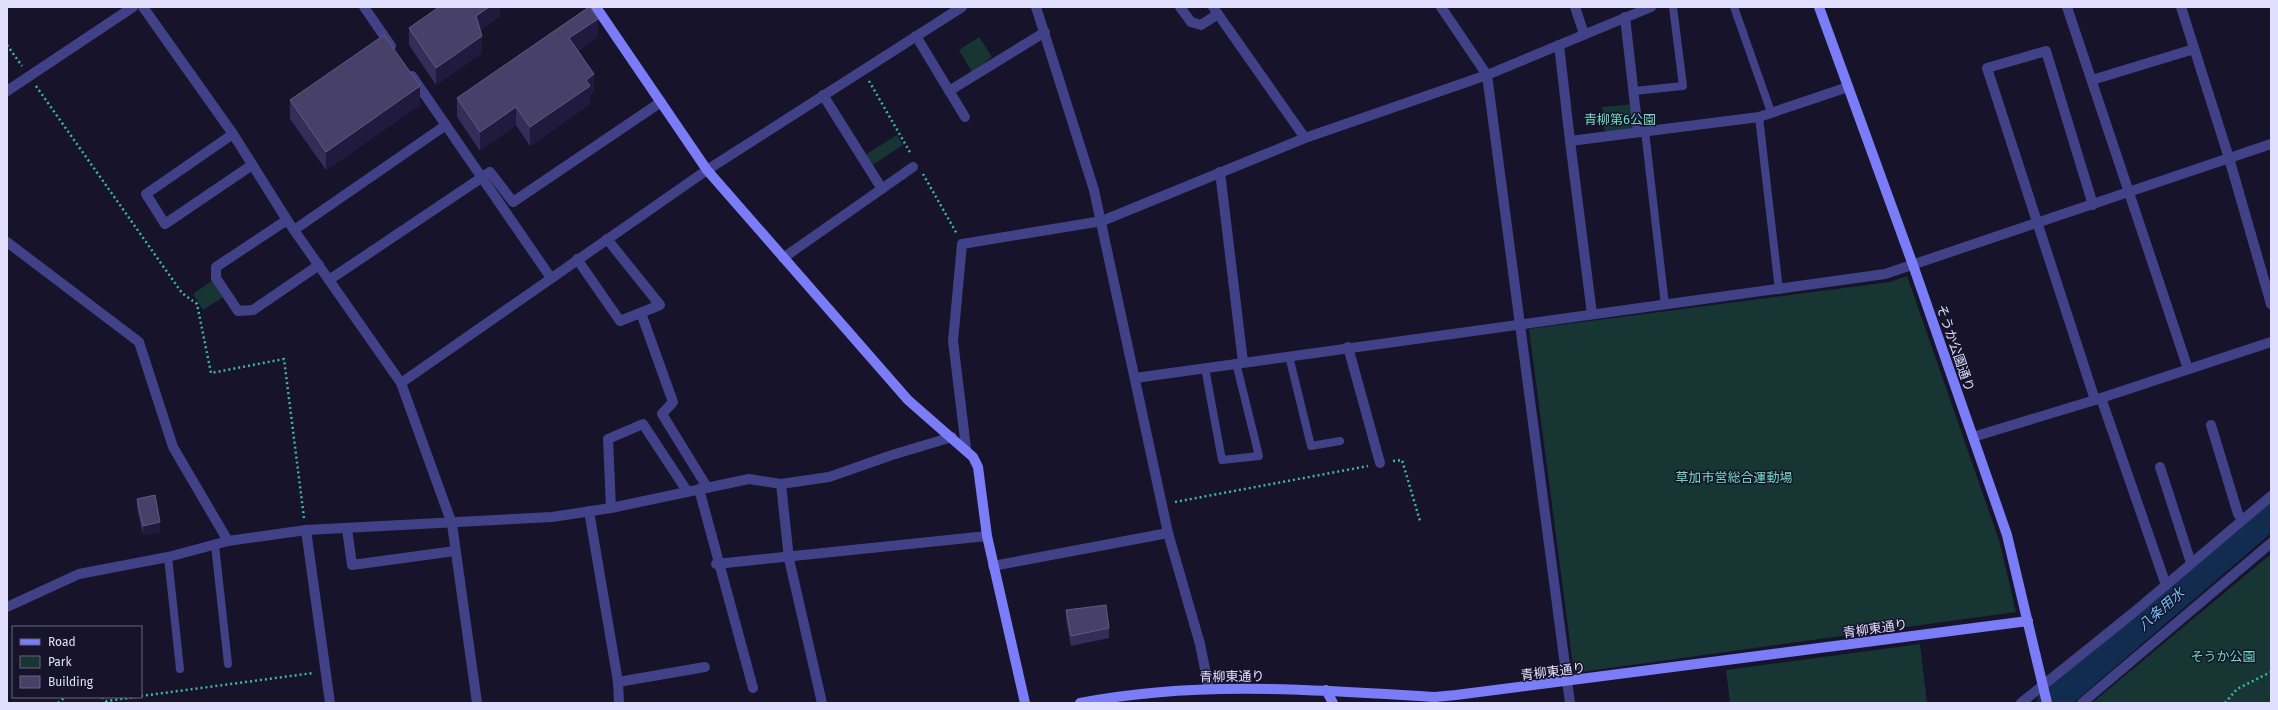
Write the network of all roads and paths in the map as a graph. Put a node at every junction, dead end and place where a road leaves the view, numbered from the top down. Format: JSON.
{"nodes":[{"id":1,"x":133,"y":7,"type":"edge"},
{"id":2,"x":143,"y":7,"type":"edge"},
{"id":3,"x":364,"y":7,"type":"edge"},
{"id":4,"x":596,"y":7,"type":"edge"},
{"id":5,"x":962,"y":7,"type":"edge"},
{"id":6,"x":1036,"y":7,"type":"edge"},
{"id":7,"x":1180,"y":7,"type":"edge"},
{"id":8,"x":1441,"y":7,"type":"edge"},
{"id":9,"x":1576,"y":7,"type":"edge"},
{"id":10,"x":1650,"y":7,"type":"edge"},
{"id":11,"x":1673,"y":7,"type":"edge"},
{"id":12,"x":1734,"y":7,"type":"edge"},
{"id":13,"x":1819,"y":7,"type":"edge"},
{"id":14,"x":2067,"y":7,"type":"edge"},
{"id":15,"x":2180,"y":7,"type":"edge"},
{"id":16,"x":1216,"y":10,"type":"edge"},
{"id":17,"x":1625,"y":17,"type":"junction"},
{"id":18,"x":1045,"y":32,"type":"junction"},
{"id":19,"x":1584,"y":34,"type":"junction"},
{"id":20,"x":916,"y":36,"type":"junction"},
{"id":21,"x":7,"y":45,"type":"edge"},
{"id":22,"x":1559,"y":45,"type":"junction"},
{"id":23,"x":2194,"y":49,"type":"junction"},
{"id":24,"x":398,"y":57,"type":"edge"},
{"id":25,"x":407,"y":69,"type":"edge"},
{"id":26,"x":1487,"y":74,"type":"junction"},
{"id":27,"x":29,"y":76,"type":"junction"},
{"id":28,"x":2092,"y":80,"type":"junction"},
{"id":29,"x":1848,"y":87,"type":"junction"},
{"id":30,"x":7,"y":91,"type":"edge"},
{"id":31,"x":949,"y":91,"type":"junction"},
{"id":32,"x":1634,"y":91,"type":"junction"},
{"id":33,"x":822,"y":95,"type":"junction"},
{"id":34,"x":661,"y":102,"type":"junction"},
{"id":35,"x":1771,"y":112,"type":"junction"},
{"id":36,"x":965,"y":117,"type":"dead end"},
{"id":37,"x":1759,"y":117,"type":"junction"},
{"id":38,"x":446,"y":126,"type":"junction"},
{"id":39,"x":1642,"y":132,"type":"junction"},
{"id":40,"x":233,"y":134,"type":"junction"},
{"id":41,"x":1305,"y":138,"type":"junction"},
{"id":42,"x":1570,"y":141,"type":"junction"},
{"id":43,"x":2271,"y":144,"type":"edge"},
{"id":44,"x":2230,"y":158,"type":"junction"},
{"id":45,"x":252,"y":165,"type":"junction"},
{"id":46,"x":913,"y":167,"type":"dead end"},
{"id":47,"x":707,"y":170,"type":"junction"},
{"id":48,"x":1220,"y":172,"type":"junction"},
{"id":49,"x":482,"y":177,"type":"junction"},
{"id":50,"x":882,"y":189,"type":"junction"},
{"id":51,"x":2130,"y":192,"type":"junction"},
{"id":52,"x":2093,"y":204,"type":"junction"},
{"id":53,"x":287,"y":220,"type":"junction"},
{"id":54,"x":1102,"y":221,"type":"junction"},
{"id":55,"x":2037,"y":224,"type":"junction"},
{"id":56,"x":294,"y":230,"type":"junction"},
{"id":57,"x":607,"y":239,"type":"junction"},
{"id":58,"x":7,"y":242,"type":"edge"},
{"id":59,"x":783,"y":258,"type":"junction"},
{"id":60,"x":577,"y":259,"type":"junction"},
{"id":61,"x":319,"y":265,"type":"junction"},
{"id":62,"x":1913,"y":265,"type":"junction"},
{"id":63,"x":551,"y":278,"type":"junction"},
{"id":64,"x":329,"y":280,"type":"junction"},
{"id":65,"x":1779,"y":290,"type":"junction"},
{"id":66,"x":2271,"y":304,"type":"edge"},
{"id":67,"x":1665,"y":305,"type":"junction"},
{"id":68,"x":641,"y":313,"type":"junction"},
{"id":69,"x":1592,"y":314,"type":"junction"},
{"id":70,"x":1521,"y":324,"type":"junction"},
{"id":71,"x":2271,"y":342,"type":"edge"},
{"id":72,"x":1348,"y":347,"type":"junction"},
{"id":73,"x":1289,"y":356,"type":"junction"},
{"id":74,"x":1240,"y":363,"type":"junction"},
{"id":75,"x":1205,"y":368,"type":"junction"},
{"id":76,"x":2188,"y":369,"type":"junction"},
{"id":77,"x":1135,"y":378,"type":"junction"},
{"id":78,"x":402,"y":383,"type":"junction"},
{"id":79,"x":2098,"y":399,"type":"junction"},
{"id":80,"x":2211,"y":425,"type":"dead end"},
{"id":81,"x":952,"y":437,"type":"junction"},
{"id":82,"x":1973,"y":437,"type":"junction"},
{"id":83,"x":1340,"y":441,"type":"dead end"},
{"id":84,"x":966,"y":448,"type":"junction"},
{"id":85,"x":1380,"y":463,"type":"junction"},
{"id":86,"x":2160,"y":467,"type":"dead end"},
{"id":87,"x":782,"y":484,"type":"junction"},
{"id":88,"x":703,"y":488,"type":"junction"},
{"id":89,"x":687,"y":491,"type":"junction"},
{"id":90,"x":2271,"y":496,"type":"edge"},
{"id":91,"x":1162,"y":505,"type":"junction"},
{"id":92,"x":611,"y":508,"type":"junction"},
{"id":93,"x":589,"y":511,"type":"junction"},
{"id":94,"x":2243,"y":520,"type":"junction"},
{"id":95,"x":1420,"y":521,"type":"dead end"},
{"id":96,"x":452,"y":524,"type":"junction"},
{"id":97,"x":347,"y":529,"type":"junction"},
{"id":98,"x":306,"y":530,"type":"junction"},
{"id":99,"x":1168,"y":533,"type":"junction"},
{"id":100,"x":987,"y":536,"type":"junction"},
{"id":101,"x":228,"y":541,"type":"junction"},
{"id":102,"x":2271,"y":543,"type":"edge"},
{"id":103,"x":215,"y":545,"type":"junction"},
{"id":104,"x":455,"y":551,"type":"junction"},
{"id":105,"x":788,"y":556,"type":"junction"},
{"id":106,"x":168,"y":557,"type":"junction"},
{"id":107,"x":2191,"y":563,"type":"junction"},
{"id":108,"x":718,"y":564,"type":"junction"},
{"id":109,"x":993,"y":566,"type":"junction"},
{"id":110,"x":2166,"y":585,"type":"junction"},
{"id":111,"x":7,"y":607,"type":"edge"},
{"id":112,"x":2028,"y":621,"type":"junction"},
{"id":113,"x":228,"y":664,"type":"dead end"},
{"id":114,"x":705,"y":667,"type":"dead end"},
{"id":115,"x":180,"y":669,"type":"dead end"},
{"id":116,"x":326,"y":671,"type":"junction"},
{"id":117,"x":2271,"y":672,"type":"edge"},
{"id":118,"x":618,"y":682,"type":"junction"},
{"id":119,"x":1567,"y":682,"type":"junction"},
{"id":120,"x":2044,"y":687,"type":"junction"},
{"id":121,"x":753,"y":688,"type":"dead end"},
{"id":122,"x":1209,"y":689,"type":"junction"},
{"id":123,"x":1326,"y":690,"type":"junction"},
{"id":124,"x":142,"y":696,"type":"edge"},
{"id":125,"x":103,"y":698,"type":"edge"},
{"id":126,"x":128,"y":698,"type":"edge"},
{"id":127,"x":330,"y":703,"type":"edge"},
{"id":128,"x":477,"y":703,"type":"edge"},
{"id":129,"x":619,"y":703,"type":"edge"},
{"id":130,"x":822,"y":703,"type":"edge"},
{"id":131,"x":1025,"y":703,"type":"edge"},
{"id":132,"x":1080,"y":703,"type":"edge"},
{"id":133,"x":1333,"y":703,"type":"edge"},
{"id":134,"x":1570,"y":703,"type":"edge"},
{"id":135,"x":2021,"y":703,"type":"edge"},
{"id":136,"x":2047,"y":703,"type":"edge"},
{"id":137,"x":2082,"y":703,"type":"edge"},
{"id":138,"x":2225,"y":703,"type":"edge"}],
"edges":[{"from":1,"to":27,"type":"street"},
{"from":2,"to":40,"type":"street"},
{"from":3,"to":24,"type":"street"},
{"from":4,"to":34,"type":"street"},
{"from":5,"to":20,"type":"street"},
{"from":6,"to":18,"type":"street"},
{"from":7,"to":16,"type":"street"},
{"from":8,"to":26,"type":"street"},
{"from":9,"to":19,"type":"street"},
{"from":10,"to":17,"type":"street"},
{"from":11,"to":32,"type":"lane"},
{"from":12,"to":35,"type":"lane"},
{"from":13,"to":29,"type":"street","name":"そうか公園通り"},
{"from":14,"to":28,"type":"street"},
{"from":15,"to":23,"type":"street"},
{"from":16,"to":41,"type":"street"},
{"from":17,"to":19,"type":"street"},
{"from":17,"to":32,"type":"street"},
{"from":18,"to":31,"type":"street"},
{"from":18,"to":54,"type":"street"},
{"from":19,"to":22,"type":"street"},
{"from":20,"to":31,"type":"street"},
{"from":20,"to":33,"type":"street"},
{"from":21,"to":27,"type":"path"},
{"from":22,"to":26,"type":"street"},
{"from":22,"to":42,"type":"street"},
{"from":23,"to":28,"type":"street"},
{"from":23,"to":44,"type":"street"},
{"from":25,"to":38,"type":"street"},
{"from":26,"to":41,"type":"street"},
{"from":26,"to":70,"type":"street"},
{"from":27,"to":30,"type":"street"},
{"from":27,"to":98,"type":"path"},
{"from":28,"to":51,"type":"street"},
{"from":29,"to":35,"type":"street"},
{"from":29,"to":62,"type":"street","name":"そうか公園通り"},
{"from":31,"to":36,"type":"street"},
{"from":32,"to":39,"type":"street"},
{"from":33,"to":47,"type":"street"},
{"from":33,"to":50,"type":"street"},
{"from":34,"to":47,"type":"street"},
{"from":34,"to":49,"type":"street"},
{"from":35,"to":37,"type":"street"},
{"from":37,"to":39,"type":"street"},
{"from":37,"to":65,"type":"lane"},
{"from":38,"to":49,"type":"street"},
{"from":38,"to":56,"type":"street"},
{"from":39,"to":42,"type":"street"},
{"from":39,"to":67,"type":"lane"},
{"from":40,"to":45,"type":"street"},
{"from":40,"to":45,"type":"street"},
{"from":41,"to":48,"type":"street"},
{"from":42,"to":69,"type":"street"},
{"from":43,"to":44,"type":"street"},
{"from":44,"to":51,"type":"street"},
{"from":44,"to":66,"type":"street"},
{"from":45,"to":53,"type":"street"},
{"from":46,"to":50,"type":"street"},
{"from":47,"to":57,"type":"street"},
{"from":47,"to":59,"type":"street"},
{"from":48,"to":54,"type":"street"},
{"from":48,"to":74,"type":"street"},
{"from":49,"to":63,"type":"street"},
{"from":49,"to":64,"type":"street"},
{"from":50,"to":59,"type":"street"},
{"from":51,"to":52,"type":"street"},
{"from":51,"to":76,"type":"street"},
{"from":52,"to":55,"type":"street"},
{"from":52,"to":55,"type":"street"},
{"from":53,"to":56,"type":"street"},
{"from":53,"to":61,"type":"street"},
{"from":54,"to":77,"type":"street"},
{"from":54,"to":84,"type":"street"},
{"from":55,"to":62,"type":"street"},
{"from":55,"to":79,"type":"street"},
{"from":56,"to":61,"type":"street"},
{"from":57,"to":60,"type":"street"},
{"from":57,"to":68,"type":"street"},
{"from":58,"to":101,"type":"street"},
{"from":59,"to":81,"type":"street"},
{"from":60,"to":63,"type":"street"},
{"from":60,"to":68,"type":"street"},
{"from":61,"to":64,"type":"street"},
{"from":62,"to":65,"type":"street"},
{"from":62,"to":82,"type":"street","name":"そうか公園通り"},
{"from":63,"to":78,"type":"street"},
{"from":64,"to":78,"type":"street"},
{"from":65,"to":67,"type":"street"},
{"from":67,"to":69,"type":"street"},
{"from":68,"to":88,"type":"street"},
{"from":69,"to":70,"type":"street"},
{"from":70,"to":72,"type":"street"},
{"from":70,"to":119,"type":"street"},
{"from":71,"to":76,"type":"street"},
{"from":72,"to":73,"type":"street"},
{"from":72,"to":85,"type":"street"},
{"from":73,"to":74,"type":"street"},
{"from":73,"to":83,"type":"lane"},
{"from":74,"to":75,"type":"street"},
{"from":74,"to":75,"type":"lane"},
{"from":75,"to":77,"type":"street"},
{"from":76,"to":79,"type":"street"},
{"from":77,"to":91,"type":"street"},
{"from":78,"to":96,"type":"street"},
{"from":79,"to":82,"type":"street"},
{"from":79,"to":110,"type":"street"},
{"from":80,"to":94,"type":"street"},
{"from":81,"to":84,"type":"street"},
{"from":81,"to":87,"type":"street"},
{"from":82,"to":112,"type":"street","name":"そうか公園通り"},
{"from":84,"to":100,"type":"street"},
{"from":85,"to":91,"type":"path"},
{"from":85,"to":95,"type":"path"},
{"from":86,"to":107,"type":"street"},
{"from":87,"to":88,"type":"street"},
{"from":87,"to":105,"type":"street"},
{"from":88,"to":89,"type":"street"},
{"from":88,"to":108,"type":"street"},
{"from":89,"to":92,"type":"street"},
{"from":89,"to":92,"type":"street"},
{"from":90,"to":94,"type":"street"},
{"from":91,"to":99,"type":"street"},
{"from":92,"to":93,"type":"street"},
{"from":93,"to":96,"type":"street"},
{"from":93,"to":118,"type":"street"},
{"from":94,"to":107,"type":"street"},
{"from":96,"to":97,"type":"street"},
{"from":96,"to":104,"type":"street"},
{"from":97,"to":98,"type":"street"},
{"from":97,"to":104,"type":"street"},
{"from":98,"to":101,"type":"street"},
{"from":98,"to":116,"type":"street"},
{"from":99,"to":109,"type":"street"},
{"from":99,"to":122,"type":"street"},
{"from":100,"to":105,"type":"street"},
{"from":100,"to":109,"type":"street"},
{"from":101,"to":103,"type":"street"},
{"from":102,"to":137,"type":"street"},
{"from":103,"to":106,"type":"street"},
{"from":103,"to":113,"type":"lane"},
{"from":104,"to":128,"type":"street"},
{"from":105,"to":108,"type":"street"},
{"from":105,"to":130,"type":"street"},
{"from":106,"to":111,"type":"street"},
{"from":106,"to":115,"type":"lane"},
{"from":107,"to":110,"type":"street"},
{"from":108,"to":121,"type":"street"},
{"from":109,"to":131,"type":"street"},
{"from":110,"to":120,"type":"street"},
{"from":112,"to":119,"type":"street","name":"青柳東通り"},
{"from":112,"to":120,"type":"street","name":"そうか公園通り"},
{"from":114,"to":118,"type":"street"},
{"from":116,"to":124,"type":"path"},
{"from":116,"to":127,"type":"street"},
{"from":117,"to":138,"type":"path"},
{"from":118,"to":129,"type":"street"},
{"from":119,"to":123,"type":"street","name":"青柳東通り"},
{"from":119,"to":134,"type":"street"},
{"from":120,"to":135,"type":"street"},
{"from":120,"to":136,"type":"street","name":"そうか公園通り"},
{"from":122,"to":123,"type":"street","name":"青柳東通り"},
{"from":122,"to":132,"type":"street","name":"青柳東通り"},
{"from":123,"to":133,"type":"street"},
{"from":125,"to":126,"type":"path"}]}
